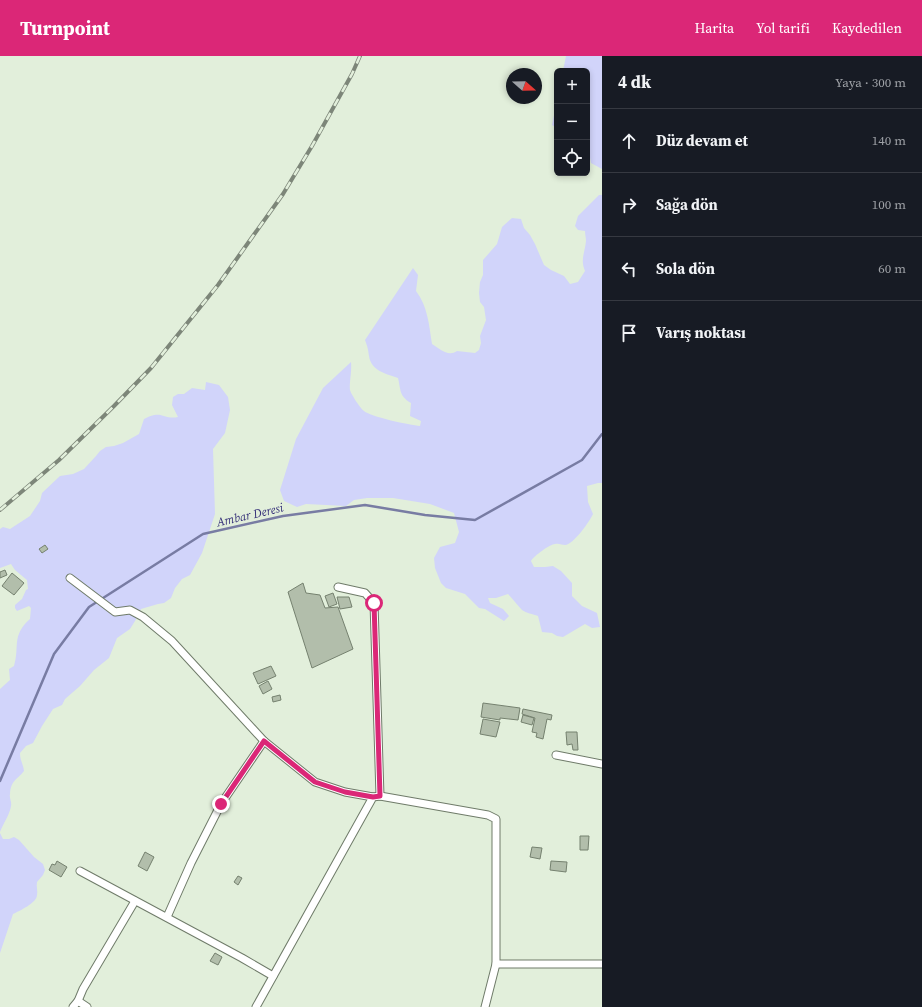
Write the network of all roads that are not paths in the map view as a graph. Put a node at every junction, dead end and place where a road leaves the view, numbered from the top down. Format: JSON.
{"nodes":[{"id":1,"x":70,"y":578,"type":"dead end"},
{"id":2,"x":338,"y":587,"type":"dead end"},
{"id":3,"x":264,"y":741,"type":"junction"},
{"id":4,"x":556,"y":755,"type":"dead end"},
{"id":5,"x":602,"y":764,"type":"edge"},
{"id":6,"x":377,"y":797,"type":"junction"},
{"id":7,"x":80,"y":871,"type":"dead end"},
{"id":8,"x":135,"y":901,"type":"junction"},
{"id":9,"x":167,"y":917,"type":"junction"},
{"id":10,"x":496,"y":964,"type":"junction"},
{"id":11,"x":602,"y":964,"type":"edge"},
{"id":12,"x":273,"y":976,"type":"junction"},
{"id":13,"x":76,"y":1004,"type":"edge"},
{"id":14,"x":87,"y":1007,"type":"edge"},
{"id":15,"x":256,"y":1007,"type":"edge"},
{"id":16,"x":485,"y":1007,"type":"edge"}],
"edges":[{"from":1,"to":3,"type":"street"},
{"from":2,"to":6,"type":"street"},
{"from":3,"to":6,"type":"street"},
{"from":3,"to":9,"type":"street"},
{"from":4,"to":5,"type":"street"},
{"from":6,"to":10,"type":"street"},
{"from":6,"to":12,"type":"street"},
{"from":7,"to":8,"type":"street"},
{"from":8,"to":9,"type":"street"},
{"from":8,"to":13,"type":"street"},
{"from":9,"to":12,"type":"street"},
{"from":10,"to":11,"type":"street"},
{"from":10,"to":16,"type":"street"},
{"from":12,"to":15,"type":"street"},
{"from":13,"to":14,"type":"street"}]}
